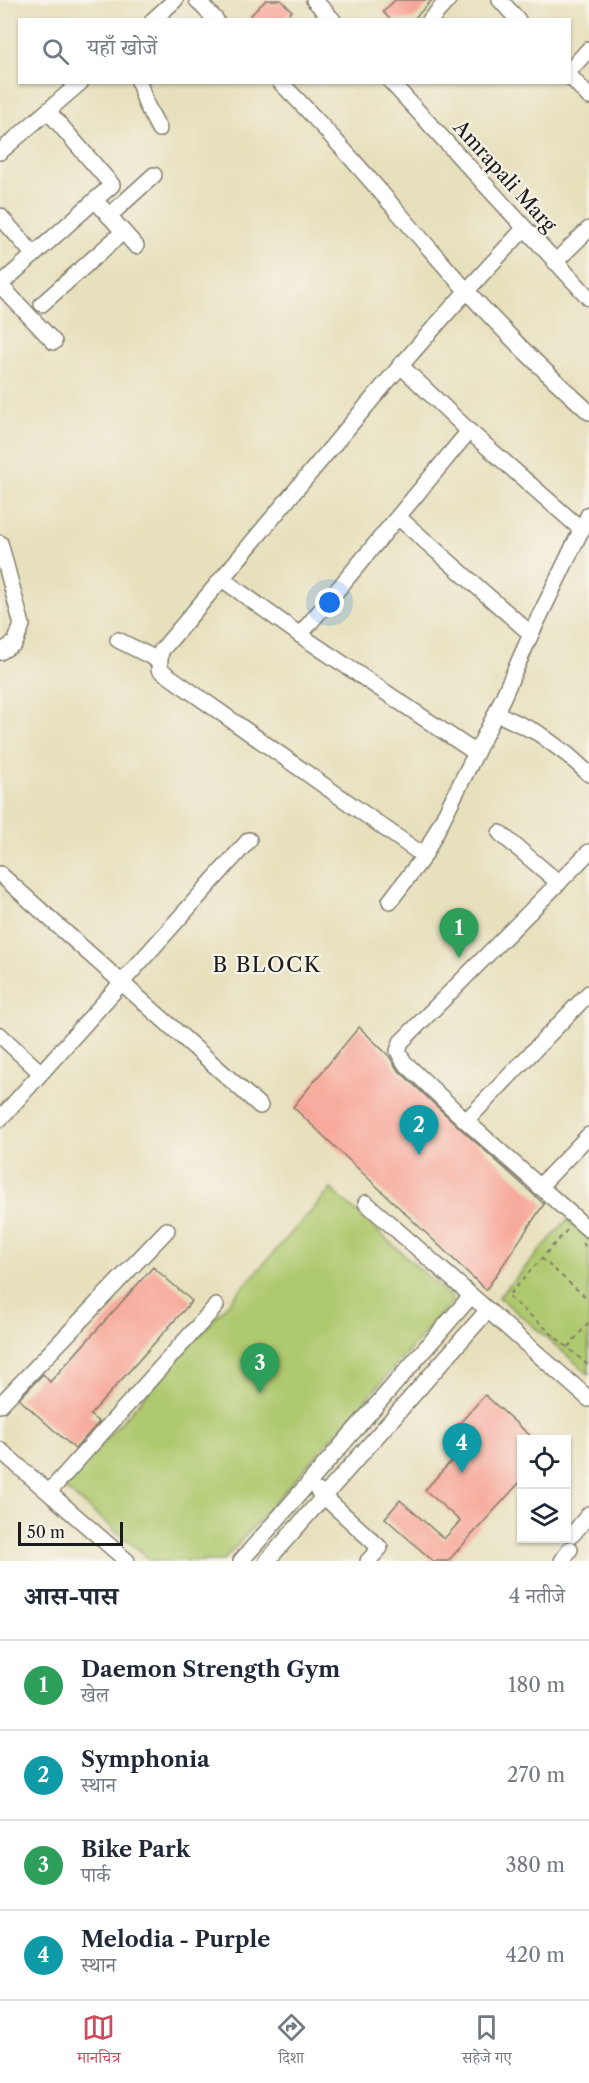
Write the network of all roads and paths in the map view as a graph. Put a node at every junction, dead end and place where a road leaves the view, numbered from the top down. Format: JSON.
{"nodes":[{"id":1,"x":175,"y":0,"type":"edge"},
{"id":2,"x":197,"y":0,"type":"edge"},
{"id":3,"x":314,"y":0,"type":"edge"},
{"id":4,"x":448,"y":0,"type":"edge"},
{"id":5,"x":500,"y":0,"type":"edge"},
{"id":6,"x":155,"y":18,"type":"edge"},
{"id":7,"x":214,"y":18,"type":"edge"},
{"id":8,"x":331,"y":18,"type":"edge"},
{"id":9,"x":432,"y":18,"type":"edge"},
{"id":10,"x":516,"y":18,"type":"edge"},
{"id":11,"x":589,"y":49,"type":"edge"},
{"id":12,"x":571,"y":69,"type":"edge"},
{"id":13,"x":571,"y":77,"type":"edge"},
{"id":14,"x":79,"y":84,"type":"edge"},
{"id":15,"x":140,"y":84,"type":"edge"},
{"id":16,"x":284,"y":84,"type":"edge"},
{"id":17,"x":393,"y":84,"type":"edge"},
{"id":18,"x":589,"y":97,"type":"edge"},
{"id":19,"x":48,"y":111,"type":"junction"},
{"id":20,"x":159,"y":129,"type":"dead end"},
{"id":21,"x":0,"y":152,"type":"edge"},
{"id":22,"x":154,"y":175,"type":"dead end"},
{"id":23,"x":95,"y":200,"type":"junction"},
{"id":24,"x":0,"y":216,"type":"edge"},
{"id":25,"x":109,"y":216,"type":"junction"},
{"id":26,"x":524,"y":229,"type":"junction"},
{"id":27,"x":589,"y":229,"type":"edge"},
{"id":28,"x":123,"y":232,"type":"junction"},
{"id":29,"x":136,"y":246,"type":"dead end"},
{"id":30,"x":34,"y":255,"type":"junction"},
{"id":31,"x":555,"y":262,"type":"junction"},
{"id":32,"x":0,"y":285,"type":"edge"},
{"id":33,"x":466,"y":290,"type":"junction"},
{"id":34,"x":589,"y":298,"type":"edge"},
{"id":35,"x":42,"y":304,"type":"dead end"},
{"id":36,"x":54,"y":342,"type":"dead end"},
{"id":37,"x":400,"y":365,"type":"junction"},
{"id":38,"x":589,"y":412,"type":"edge"},
{"id":39,"x":469,"y":431,"type":"junction"},
{"id":40,"x":589,"y":514,"type":"edge"},
{"id":41,"x":398,"y":517,"type":"junction"},
{"id":42,"x":582,"y":530,"type":"junction"},
{"id":43,"x":0,"y":543,"type":"edge"},
{"id":44,"x":222,"y":579,"type":"junction"},
{"id":45,"x":531,"y":634,"type":"junction"},
{"id":46,"x":300,"y":635,"type":"junction"},
{"id":47,"x":118,"y":640,"type":"dead end"},
{"id":48,"x":0,"y":652,"type":"edge"},
{"id":49,"x":158,"y":660,"type":"junction"},
{"id":50,"x":496,"y":713,"type":"junction"},
{"id":51,"x":476,"y":753,"type":"junction"},
{"id":52,"x":589,"y":774,"type":"edge"},
{"id":53,"x":500,"y":833,"type":"dead end"},
{"id":54,"x":249,"y":840,"type":"dead end"},
{"id":55,"x":589,"y":852,"type":"edge"},
{"id":56,"x":424,"y":856,"type":"junction"},
{"id":57,"x":0,"y":874,"type":"edge"},
{"id":58,"x":559,"y":883,"type":"junction"},
{"id":59,"x":390,"y":901,"type":"dead end"},
{"id":60,"x":122,"y":984,"type":"junction"},
{"id":61,"x":589,"y":993,"type":"edge"},
{"id":62,"x":0,"y":1035,"type":"edge"},
{"id":63,"x":41,"y":1073,"type":"junction"},
{"id":64,"x":260,"y":1106,"type":"dead end"},
{"id":65,"x":0,"y":1119,"type":"edge"},
{"id":66,"x":466,"y":1121,"type":"junction"},
{"id":67,"x":589,"y":1136,"type":"edge"},
{"id":68,"x":539,"y":1187,"type":"junction"},
{"id":69,"x":366,"y":1203,"type":"dead end"},
{"id":70,"x":567,"y":1229,"type":"dead end"},
{"id":71,"x":167,"y":1230,"type":"dead end"},
{"id":72,"x":589,"y":1230,"type":"edge"},
{"id":73,"x":542,"y":1258,"type":"junction"},
{"id":74,"x":471,"y":1296,"type":"junction"},
{"id":75,"x":589,"y":1300,"type":"edge"},
{"id":76,"x":216,"y":1306,"type":"dead end"},
{"id":77,"x":488,"y":1310,"type":"junction"},
{"id":78,"x":589,"y":1322,"type":"edge"},
{"id":79,"x":568,"y":1347,"type":"junction"},
{"id":80,"x":589,"y":1366,"type":"edge"},
{"id":81,"x":589,"y":1399,"type":"edge"},
{"id":82,"x":0,"y":1405,"type":"edge"},
{"id":83,"x":0,"y":1450,"type":"edge"},
{"id":84,"x":309,"y":1483,"type":"junction"},
{"id":85,"x":49,"y":1492,"type":"junction"},
{"id":86,"x":324,"y":1497,"type":"junction"},
{"id":87,"x":589,"y":1514,"type":"edge"},
{"id":88,"x":568,"y":1548,"type":"edge"},
{"id":89,"x":127,"y":1561,"type":"edge"},
{"id":90,"x":241,"y":1561,"type":"edge"},
{"id":91,"x":267,"y":1561,"type":"edge"},
{"id":92,"x":368,"y":1561,"type":"edge"}],
"edges":[{"from":1,"to":6,"type":"street"},
{"from":2,"to":7,"type":"street"},
{"from":3,"to":8,"type":"street"},
{"from":4,"to":9,"type":"street"},
{"from":5,"to":10,"type":"street"},
{"from":11,"to":12,"type":"street"},
{"from":13,"to":18,"type":"street"},
{"from":14,"to":19,"type":"street"},
{"from":15,"to":20,"type":"street"},
{"from":16,"to":33,"type":"street"},
{"from":17,"to":26,"type":"street","name":"Amrapali Marg"},
{"from":19,"to":21,"type":"street"},
{"from":19,"to":23,"type":"street"},
{"from":22,"to":25,"type":"street"},
{"from":23,"to":25,"type":"street"},
{"from":23,"to":30,"type":"street"},
{"from":24,"to":30,"type":"street"},
{"from":25,"to":28,"type":"street"},
{"from":26,"to":31,"type":"street","name":"Amrapali Marg"},
{"from":26,"to":33,"type":"street"},
{"from":27,"to":31,"type":"street"},
{"from":28,"to":29,"type":"street"},
{"from":28,"to":35,"type":"street"},
{"from":30,"to":32,"type":"street"},
{"from":31,"to":34,"type":"street","name":"Amrapali Marg"},
{"from":32,"to":36,"type":"street"},
{"from":33,"to":37,"type":"street"},
{"from":33,"to":38,"type":"street"},
{"from":37,"to":39,"type":"street"},
{"from":37,"to":44,"type":"street"},
{"from":39,"to":41,"type":"street"},
{"from":39,"to":42,"type":"street"},
{"from":40,"to":42,"type":"street"},
{"from":41,"to":45,"type":"street"},
{"from":41,"to":46,"type":"street"},
{"from":42,"to":45,"type":"street"},
{"from":43,"to":48,"type":"street"},
{"from":44,"to":46,"type":"street"},
{"from":44,"to":49,"type":"street"},
{"from":45,"to":50,"type":"street"},
{"from":46,"to":51,"type":"street"},
{"from":47,"to":49,"type":"street"},
{"from":49,"to":56,"type":"street"},
{"from":50,"to":51,"type":"street"},
{"from":50,"to":52,"type":"street"},
{"from":51,"to":56,"type":"street"},
{"from":53,"to":58,"type":"street"},
{"from":54,"to":60,"type":"street"},
{"from":55,"to":58,"type":"street"},
{"from":56,"to":59,"type":"street"},
{"from":57,"to":60,"type":"street"},
{"from":58,"to":66,"type":"street"},
{"from":60,"to":63,"type":"street"},
{"from":60,"to":64,"type":"street"},
{"from":61,"to":66,"type":"street"},
{"from":62,"to":63,"type":"street"},
{"from":63,"to":65,"type":"street"},
{"from":66,"to":68,"type":"street"},
{"from":67,"to":68,"type":"street"},
{"from":68,"to":72,"type":"street"},
{"from":69,"to":74,"type":"street"},
{"from":70,"to":73,"type":"path"},
{"from":71,"to":82,"type":"street"},
{"from":73,"to":75,"type":"path"},
{"from":73,"to":79,"type":"path"},
{"from":74,"to":77,"type":"street"},
{"from":74,"to":84,"type":"street"},
{"from":76,"to":85,"type":"street"},
{"from":77,"to":81,"type":"street"},
{"from":77,"to":86,"type":"street"},
{"from":78,"to":79,"type":"path"},
{"from":79,"to":80,"type":"path"},
{"from":83,"to":85,"type":"street"},
{"from":84,"to":86,"type":"street"},
{"from":84,"to":90,"type":"street"},
{"from":85,"to":89,"type":"street"},
{"from":86,"to":91,"type":"street"},
{"from":86,"to":92,"type":"street"},
{"from":87,"to":88,"type":"street"}]}
